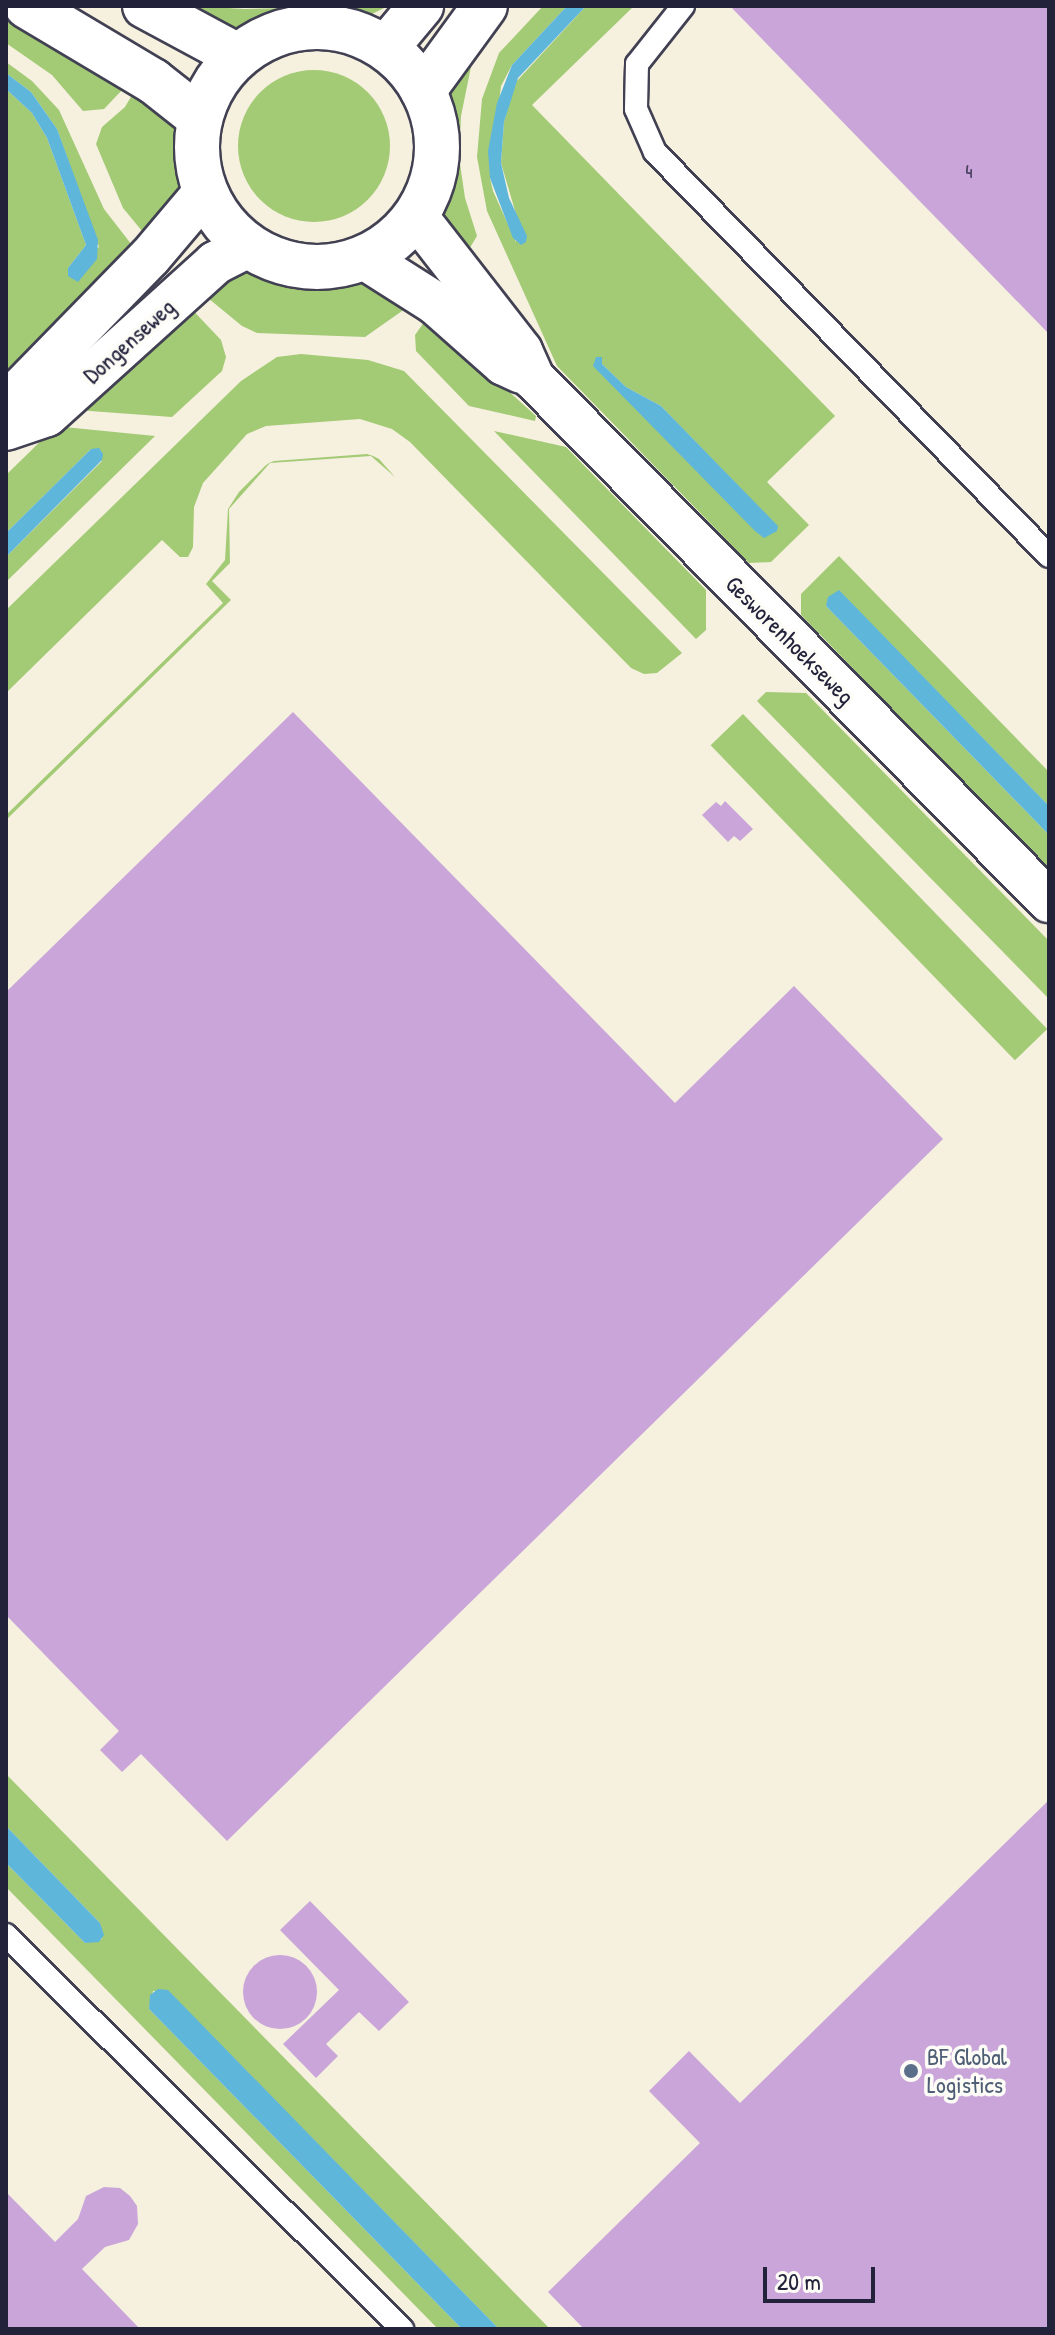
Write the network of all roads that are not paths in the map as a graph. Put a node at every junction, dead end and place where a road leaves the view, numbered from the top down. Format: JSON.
{"nodes":[{"id":1,"x":27,"y":6,"type":"edge"},
{"id":2,"x":145,"y":6,"type":"edge"},
{"id":3,"x":421,"y":6,"type":"edge"},
{"id":4,"x":485,"y":6,"type":"edge"},
{"id":5,"x":683,"y":6,"type":"edge"},
{"id":6,"x":386,"y":48,"type":"junction"},
{"id":7,"x":238,"y":56,"type":"junction"},
{"id":8,"x":423,"y":91,"type":"junction"},
{"id":9,"x":200,"y":118,"type":"junction"},
{"id":10,"x":205,"y":192,"type":"junction"},
{"id":11,"x":416,"y":216,"type":"junction"},
{"id":12,"x":248,"y":246,"type":"junction"},
{"id":13,"x":364,"y":258,"type":"junction"},
{"id":14,"x":533,"y":378,"type":"junction"},
{"id":15,"x":6,"y":421,"type":"edge"},
{"id":16,"x":6,"y":429,"type":"edge"},
{"id":17,"x":1049,"y":556,"type":"edge"},
{"id":18,"x":1049,"y":901,"type":"edge"},
{"id":19,"x":6,"y":1935,"type":"edge"},
{"id":20,"x":402,"y":2329,"type":"edge"}],
"edges":[{"from":1,"to":9,"type":"street"},
{"from":2,"to":7,"type":"street"},
{"from":3,"to":6,"type":"street"},
{"from":4,"to":8,"type":"street"},
{"from":5,"to":17,"type":"lane"},
{"from":6,"to":7,"type":"street"},
{"from":6,"to":8,"type":"street"},
{"from":7,"to":9,"type":"street"},
{"from":8,"to":11,"type":"street"},
{"from":9,"to":10,"type":"street"},
{"from":10,"to":12,"type":"street"},
{"from":10,"to":15,"type":"street","name":"Dongenseweg"},
{"from":11,"to":13,"type":"street"},
{"from":11,"to":14,"type":"street","name":"Gesworenhoekseweg"},
{"from":12,"to":13,"type":"street"},
{"from":12,"to":16,"type":"street","name":"Dongenseweg"},
{"from":13,"to":14,"type":"street","name":"Gesworenhoekseweg"},
{"from":14,"to":18,"type":"street","name":"Gesworenhoekseweg"},
{"from":19,"to":20,"type":"lane"}]}
